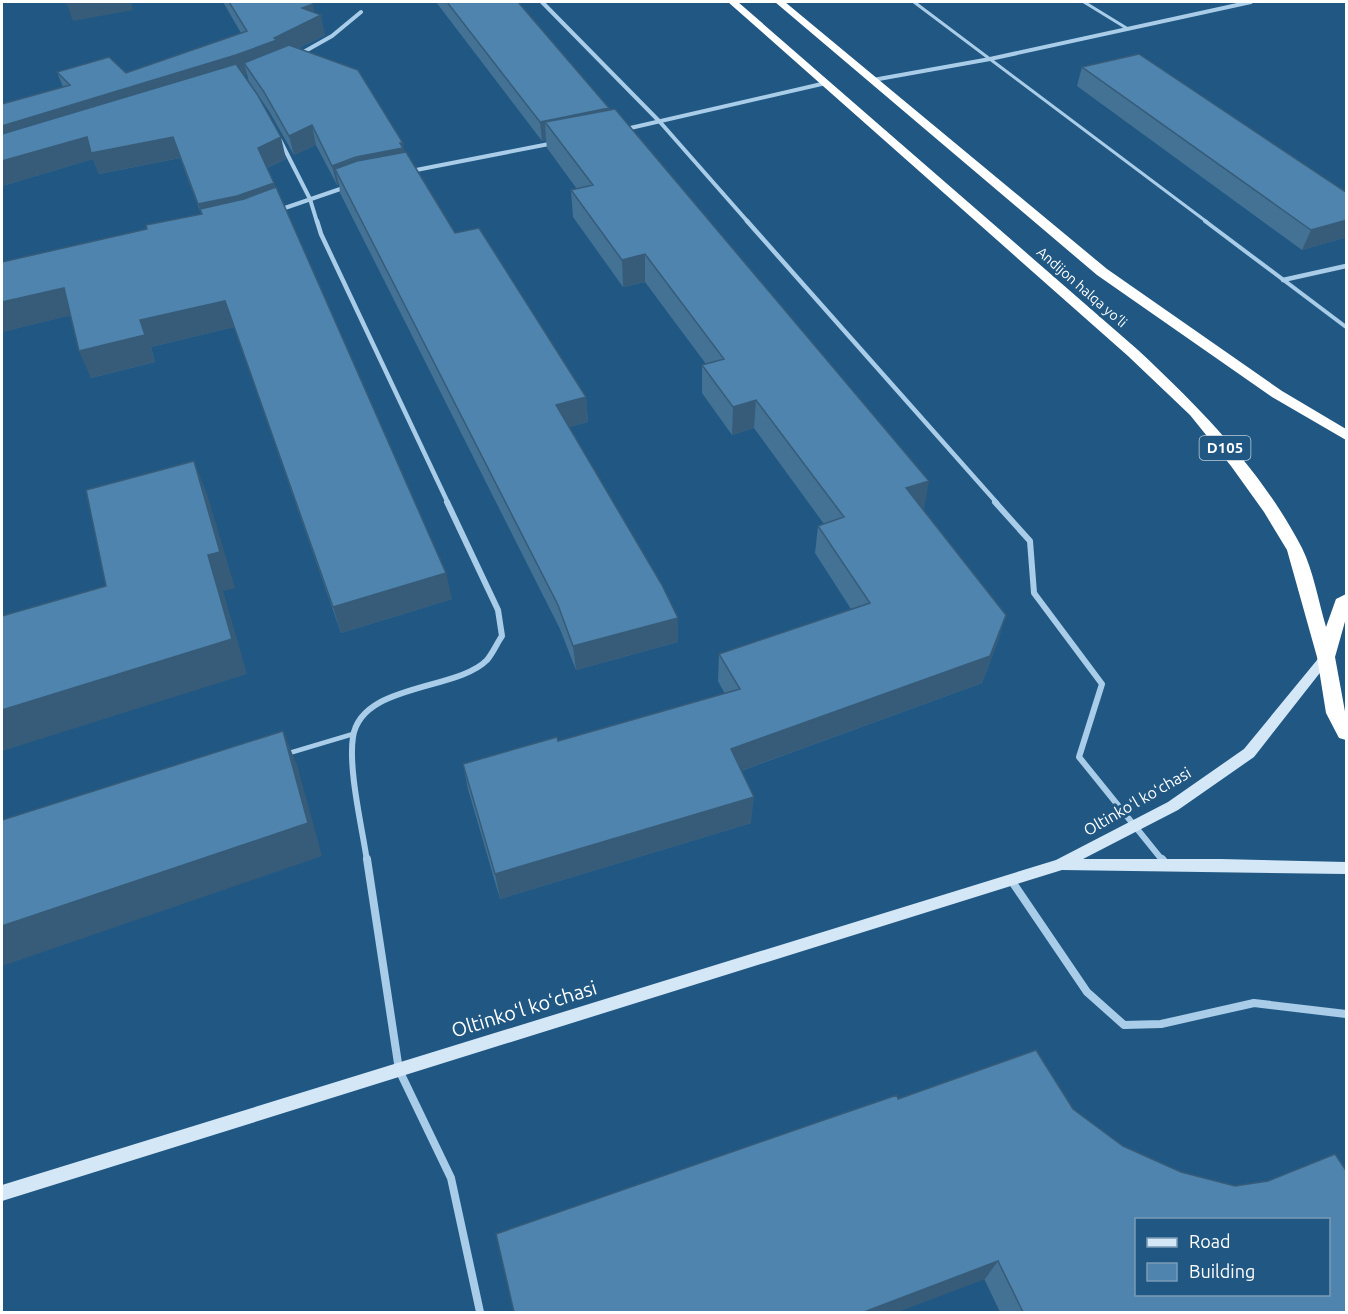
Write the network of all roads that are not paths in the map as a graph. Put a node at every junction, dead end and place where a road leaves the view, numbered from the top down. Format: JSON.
{"nodes":[{"id":1,"x":542,"y":2,"type":"edge"},
{"id":2,"x":733,"y":2,"type":"edge"},
{"id":3,"x":780,"y":2,"type":"edge"},
{"id":4,"x":914,"y":2,"type":"edge"},
{"id":5,"x":1084,"y":2,"type":"edge"},
{"id":6,"x":1251,"y":2,"type":"edge"},
{"id":7,"x":361,"y":12,"type":"dead end"},
{"id":8,"x":1128,"y":28,"type":"junction"},
{"id":9,"x":294,"y":58,"type":"edge"},
{"id":10,"x":990,"y":59,"type":"junction"},
{"id":11,"x":873,"y":80,"type":"junction"},
{"id":12,"x":826,"y":83,"type":"junction"},
{"id":13,"x":660,"y":122,"type":"junction"},
{"id":14,"x":274,"y":129,"type":"edge"},
{"id":15,"x":614,"y":131,"type":"edge"},
{"id":16,"x":557,"y":142,"type":"edge"},
{"id":17,"x":407,"y":172,"type":"edge"},
{"id":18,"x":351,"y":185,"type":"edge"},
{"id":19,"x":310,"y":199,"type":"junction"},
{"id":20,"x":272,"y":213,"type":"edge"},
{"id":21,"x":1347,"y":266,"type":"edge"},
{"id":22,"x":1283,"y":280,"type":"junction"},
{"id":23,"x":1347,"y":327,"type":"edge"},
{"id":24,"x":1347,"y":435,"type":"edge"},
{"id":25,"x":1347,"y":600,"type":"edge"},
{"id":26,"x":1326,"y":657,"type":"junction"},
{"id":27,"x":1347,"y":733,"type":"edge"},
{"id":28,"x":353,"y":734,"type":"junction"},
{"id":29,"x":285,"y":755,"type":"edge"},
{"id":30,"x":1135,"y":826,"type":"junction"},
{"id":31,"x":1166,"y":865,"type":"junction"},
{"id":32,"x":1059,"y":866,"type":"junction"},
{"id":33,"x":1347,"y":868,"type":"edge"},
{"id":34,"x":1010,"y":879,"type":"junction"},
{"id":35,"x":1347,"y":1014,"type":"edge"},
{"id":36,"x":399,"y":1070,"type":"junction"},
{"id":37,"x":2,"y":1193,"type":"edge"},
{"id":38,"x":480,"y":1312,"type":"edge"}],
"edges":[{"from":1,"to":13,"type":"street"},
{"from":2,"to":12,"type":"highway","name":"Andijon halqa yo‘li","number":"D105"},
{"from":3,"to":11,"type":"highway","name":"Andijon halqa yo‘li"},
{"from":4,"to":10,"type":"lane"},
{"from":5,"to":8,"type":"lane"},
{"from":6,"to":8,"type":"street"},
{"from":7,"to":9,"type":"street"},
{"from":8,"to":10,"type":"street"},
{"from":10,"to":11,"type":"street"},
{"from":10,"to":22,"type":"lane"},
{"from":11,"to":24,"type":"highway","name":"Andijon halqa yo‘li"},
{"from":12,"to":13,"type":"street"},
{"from":12,"to":26,"type":"highway","name":"Andijon halqa yo‘li","number":"D105"},
{"from":13,"to":15,"type":"street"},
{"from":13,"to":30,"type":"street"},
{"from":14,"to":19,"type":"street"},
{"from":16,"to":17,"type":"street"},
{"from":18,"to":19,"type":"street"},
{"from":19,"to":20,"type":"street"},
{"from":19,"to":28,"type":"street"},
{"from":21,"to":22,"type":"street"},
{"from":22,"to":23,"type":"lane"},
{"from":25,"to":26,"type":"highway","number":"D105"},
{"from":26,"to":27,"type":"highway","number":"D105"},
{"from":26,"to":30,"type":"main road","name":"Oltinkoʻl koʻchasi"},
{"from":28,"to":29,"type":"lane"},
{"from":28,"to":36,"type":"street"},
{"from":30,"to":31,"type":"street"},
{"from":30,"to":32,"type":"main road","name":"Oltinkoʻl koʻchasi"},
{"from":31,"to":32,"type":"main road","name":"Oltinkoʻl koʻchasi"},
{"from":31,"to":33,"type":"main road","name":"Oltinkoʻl koʻchasi"},
{"from":32,"to":34,"type":"main road","name":"Oltinkoʻl koʻchasi"},
{"from":34,"to":35,"type":"street"},
{"from":34,"to":36,"type":"main road","name":"Oltinkoʻl koʻchasi"},
{"from":36,"to":37,"type":"main road","name":"Oltinkoʻl koʻchasi"},
{"from":36,"to":38,"type":"street"}]}
